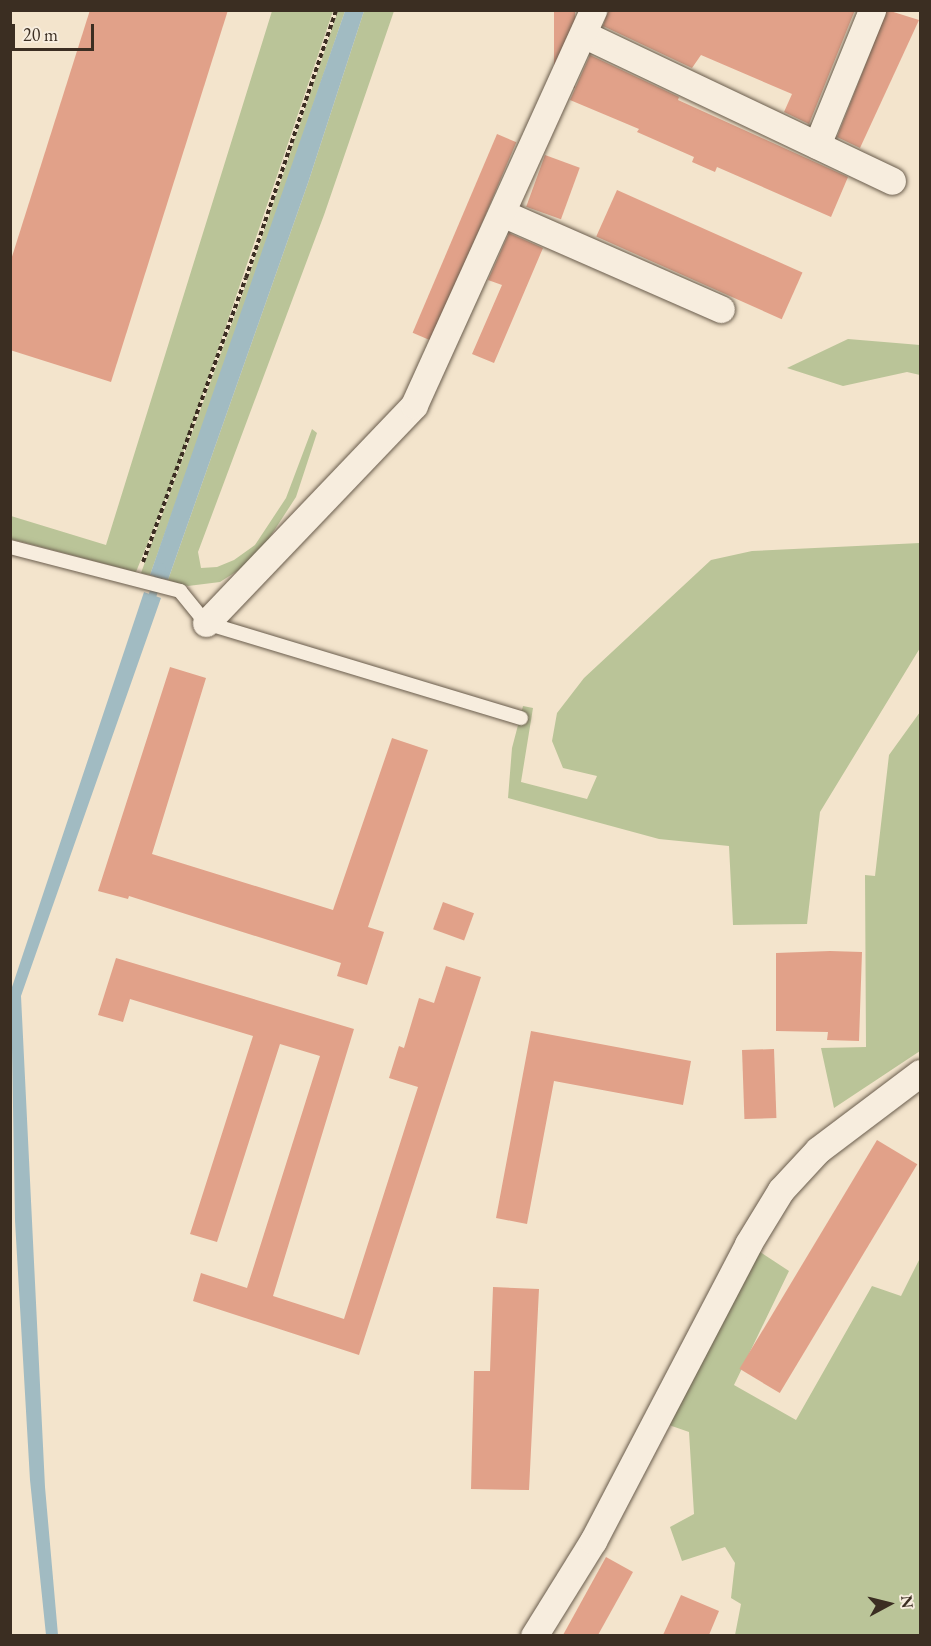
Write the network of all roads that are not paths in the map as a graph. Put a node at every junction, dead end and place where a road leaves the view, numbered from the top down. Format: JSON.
{"nodes":[{"id":1,"x":872,"y":10,"type":"edge"},
{"id":2,"x":588,"y":22,"type":"edge"},
{"id":3,"x":817,"y":145,"type":"junction"},
{"id":4,"x":892,"y":181,"type":"dead end"},
{"id":5,"x":502,"y":213,"type":"junction"},
{"id":6,"x":721,"y":309,"type":"dead end"},
{"id":7,"x":10,"y":547,"type":"edge"},
{"id":8,"x":206,"y":623,"type":"junction"},
{"id":9,"x":521,"y":718,"type":"dead end"},
{"id":10,"x":921,"y":1073,"type":"edge"},
{"id":11,"x":534,"y":1635,"type":"edge"}],
"edges":[{"from":1,"to":3,"type":"street"},
{"from":2,"to":3,"type":"street"},
{"from":2,"to":5,"type":"street"},
{"from":3,"to":4,"type":"street"},
{"from":5,"to":6,"type":"street"},
{"from":5,"to":8,"type":"street"},
{"from":7,"to":8,"type":"lane"},
{"from":8,"to":9,"type":"lane"},
{"from":10,"to":11,"type":"street"}]}
